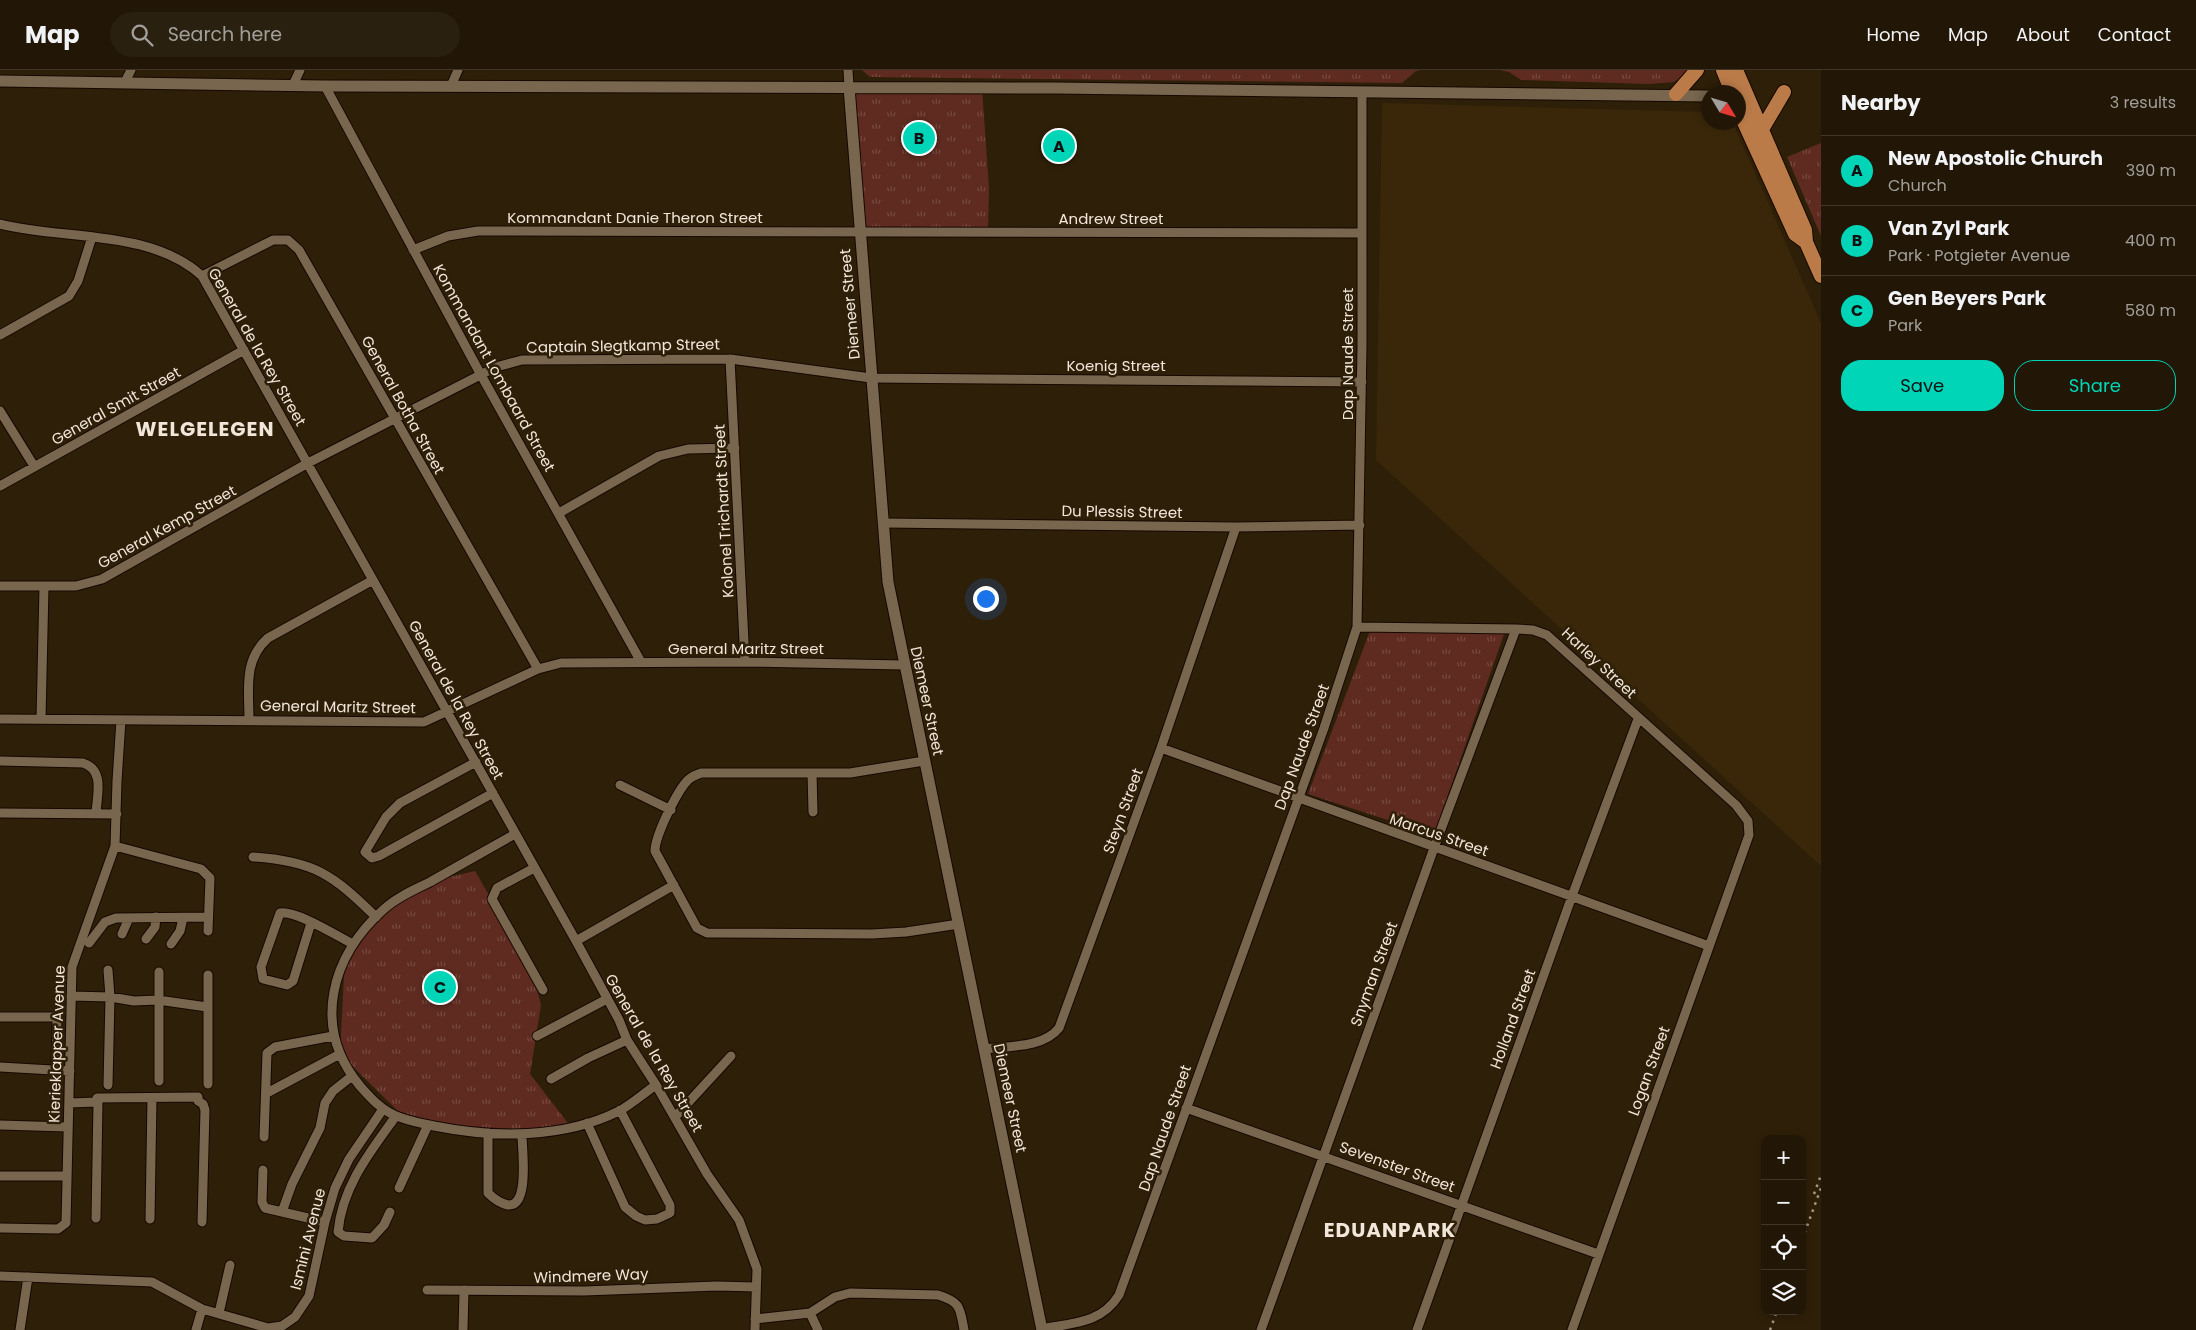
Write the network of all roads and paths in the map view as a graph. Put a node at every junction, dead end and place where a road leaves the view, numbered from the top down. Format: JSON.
{"nodes":[{"id":1,"x":131,"y":70,"type":"edge"},
{"id":2,"x":300,"y":70,"type":"edge"},
{"id":3,"x":458,"y":70,"type":"edge"},
{"id":4,"x":848,"y":70,"type":"edge"},
{"id":5,"x":1697,"y":70,"type":"edge"},
{"id":6,"x":1723,"y":70,"type":"edge"},
{"id":7,"x":1736,"y":70,"type":"edge"},
{"id":8,"x":0,"y":81,"type":"edge"},
{"id":9,"x":125,"y":82,"type":"junction"},
{"id":10,"x":293,"y":85,"type":"junction"},
{"id":11,"x":1729,"y":85,"type":"edge"},
{"id":12,"x":1738,"y":85,"type":"edge"},
{"id":13,"x":325,"y":86,"type":"junction"},
{"id":14,"x":451,"y":86,"type":"junction"},
{"id":15,"x":849,"y":87,"type":"junction"},
{"id":16,"x":1362,"y":92,"type":"junction"},
{"id":17,"x":1784,"y":92,"type":"dead end"},
{"id":18,"x":1676,"y":94,"type":"junction"},
{"id":19,"x":1701,"y":96,"type":"edge"},
{"id":20,"x":1746,"y":109,"type":"edge"},
{"id":21,"x":1746,"y":114,"type":"edge"},
{"id":22,"x":1761,"y":131,"type":"junction"},
{"id":23,"x":0,"y":224,"type":"edge"},
{"id":24,"x":860,"y":231,"type":"junction"},
{"id":25,"x":1362,"y":233,"type":"junction"},
{"id":26,"x":92,"y":236,"type":"junction"},
{"id":27,"x":1806,"y":242,"type":"junction"},
{"id":28,"x":413,"y":250,"type":"junction"},
{"id":29,"x":202,"y":276,"type":"junction"},
{"id":30,"x":1821,"y":276,"type":"edge"},
{"id":31,"x":0,"y":335,"type":"edge"},
{"id":32,"x":244,"y":350,"type":"junction"},
{"id":33,"x":730,"y":359,"type":"junction"},
{"id":34,"x":481,"y":375,"type":"junction"},
{"id":35,"x":871,"y":378,"type":"junction"},
{"id":36,"x":1362,"y":382,"type":"junction"},
{"id":37,"x":0,"y":410,"type":"edge"},
{"id":38,"x":395,"y":420,"type":"junction"},
{"id":39,"x":735,"y":448,"type":"junction"},
{"id":40,"x":308,"y":462,"type":"junction"},
{"id":41,"x":34,"y":466,"type":"junction"},
{"id":42,"x":0,"y":486,"type":"edge"},
{"id":43,"x":559,"y":513,"type":"junction"},
{"id":44,"x":884,"y":523,"type":"junction"},
{"id":45,"x":1360,"y":525,"type":"junction"},
{"id":46,"x":1236,"y":527,"type":"junction"},
{"id":47,"x":373,"y":580,"type":"junction"},
{"id":48,"x":0,"y":586,"type":"edge"},
{"id":49,"x":44,"y":587,"type":"junction"},
{"id":50,"x":1357,"y":627,"type":"junction"},
{"id":51,"x":1516,"y":629,"type":"junction"},
{"id":52,"x":641,"y":662,"type":"junction"},
{"id":53,"x":745,"y":662,"type":"junction"},
{"id":54,"x":904,"y":664,"type":"junction"},
{"id":55,"x":538,"y":669,"type":"junction"},
{"id":56,"x":447,"y":712,"type":"junction"},
{"id":57,"x":0,"y":719,"type":"edge"},
{"id":58,"x":41,"y":719,"type":"junction"},
{"id":59,"x":1638,"y":719,"type":"junction"},
{"id":60,"x":121,"y":720,"type":"junction"},
{"id":61,"x":249,"y":720,"type":"junction"},
{"id":62,"x":1161,"y":748,"type":"junction"},
{"id":63,"x":0,"y":761,"type":"edge"},
{"id":64,"x":924,"y":761,"type":"junction"},
{"id":65,"x":476,"y":762,"type":"junction"},
{"id":66,"x":812,"y":773,"type":"junction"},
{"id":67,"x":620,"y":785,"type":"dead end"},
{"id":68,"x":492,"y":792,"type":"junction"},
{"id":69,"x":1297,"y":799,"type":"junction"},
{"id":70,"x":671,"y":810,"type":"junction"},
{"id":71,"x":813,"y":812,"type":"dead end"},
{"id":72,"x":0,"y":813,"type":"edge"},
{"id":73,"x":96,"y":813,"type":"junction"},
{"id":74,"x":117,"y":814,"type":"junction"},
{"id":75,"x":1748,"y":822,"type":"joint"},
{"id":76,"x":516,"y":834,"type":"junction"},
{"id":77,"x":116,"y":846,"type":"junction"},
{"id":78,"x":1434,"y":848,"type":"junction"},
{"id":79,"x":253,"y":857,"type":"dead end"},
{"id":80,"x":534,"y":868,"type":"junction"},
{"id":81,"x":674,"y":885,"type":"junction"},
{"id":82,"x":1572,"y":896,"type":"junction"},
{"id":83,"x":156,"y":917,"type":"junction"},
{"id":84,"x":208,"y":917,"type":"junction"},
{"id":85,"x":376,"y":917,"type":"junction"},
{"id":86,"x":129,"y":918,"type":"junction"},
{"id":87,"x":183,"y":918,"type":"junction"},
{"id":88,"x":311,"y":923,"type":"junction"},
{"id":89,"x":959,"y":924,"type":"junction"},
{"id":90,"x":208,"y":931,"type":"dead end"},
{"id":91,"x":122,"y":934,"type":"dead end"},
{"id":92,"x":146,"y":939,"type":"dead end"},
{"id":93,"x":576,"y":942,"type":"junction"},
{"id":94,"x":89,"y":943,"type":"dead end"},
{"id":95,"x":171,"y":944,"type":"dead end"},
{"id":96,"x":353,"y":944,"type":"junction"},
{"id":97,"x":1709,"y":946,"type":"junction"},
{"id":98,"x":108,"y":970,"type":"dead end"},
{"id":99,"x":159,"y":972,"type":"dead end"},
{"id":100,"x":208,"y":975,"type":"dead end"},
{"id":101,"x":543,"y":990,"type":"dead end"},
{"id":102,"x":71,"y":996,"type":"junction"},
{"id":103,"x":110,"y":997,"type":"junction"},
{"id":104,"x":607,"y":999,"type":"junction"},
{"id":105,"x":158,"y":1000,"type":"junction"},
{"id":106,"x":207,"y":1007,"type":"junction"},
{"id":107,"x":0,"y":1016,"type":"edge"},
{"id":108,"x":333,"y":1036,"type":"junction"},
{"id":109,"x":537,"y":1036,"type":"dead end"},
{"id":110,"x":628,"y":1040,"type":"junction"},
{"id":111,"x":985,"y":1049,"type":"junction"},
{"id":112,"x":340,"y":1054,"type":"junction"},
{"id":113,"x":732,"y":1056,"type":"dead end"},
{"id":114,"x":0,"y":1067,"type":"edge"},
{"id":115,"x":56,"y":1070,"type":"junction"},
{"id":116,"x":70,"y":1071,"type":"junction"},
{"id":117,"x":352,"y":1076,"type":"junction"},
{"id":118,"x":551,"y":1079,"type":"dead end"},
{"id":119,"x":159,"y":1081,"type":"dead end"},
{"id":120,"x":208,"y":1084,"type":"dead end"},
{"id":121,"x":108,"y":1085,"type":"dead end"},
{"id":122,"x":656,"y":1085,"type":"junction"},
{"id":123,"x":267,"y":1093,"type":"junction"},
{"id":124,"x":152,"y":1098,"type":"junction"},
{"id":125,"x":98,"y":1102,"type":"junction"},
{"id":126,"x":69,"y":1103,"type":"junction"},
{"id":127,"x":1186,"y":1108,"type":"junction"},
{"id":128,"x":383,"y":1109,"type":"junction"},
{"id":129,"x":620,"y":1110,"type":"junction"},
{"id":130,"x":396,"y":1116,"type":"junction"},
{"id":131,"x":675,"y":1117,"type":"junction"},
{"id":132,"x":587,"y":1123,"type":"junction"},
{"id":133,"x":0,"y":1125,"type":"edge"},
{"id":134,"x":428,"y":1125,"type":"junction"},
{"id":135,"x":68,"y":1128,"type":"junction"},
{"id":136,"x":488,"y":1133,"type":"junction"},
{"id":137,"x":522,"y":1135,"type":"junction"},
{"id":138,"x":264,"y":1137,"type":"dead end"},
{"id":139,"x":1323,"y":1156,"type":"junction"},
{"id":140,"x":263,"y":1170,"type":"dead end"},
{"id":141,"x":0,"y":1176,"type":"edge"},
{"id":142,"x":66,"y":1176,"type":"junction"},
{"id":143,"x":399,"y":1188,"type":"dead end"},
{"id":144,"x":1462,"y":1205,"type":"junction"},
{"id":145,"x":282,"y":1212,"type":"junction"},
{"id":146,"x":390,"y":1212,"type":"dead end"},
{"id":147,"x":96,"y":1218,"type":"dead end"},
{"id":148,"x":150,"y":1219,"type":"dead end"},
{"id":149,"x":202,"y":1222,"type":"dead end"},
{"id":150,"x":325,"y":1222,"type":"junction"},
{"id":151,"x":0,"y":1228,"type":"edge"},
{"id":152,"x":1598,"y":1254,"type":"junction"},
{"id":153,"x":230,"y":1265,"type":"dead end"},
{"id":154,"x":0,"y":1276,"type":"edge"},
{"id":155,"x":28,"y":1277,"type":"junction"},
{"id":156,"x":756,"y":1287,"type":"junction"},
{"id":157,"x":427,"y":1290,"type":"dead end"},
{"id":158,"x":464,"y":1290,"type":"junction"},
{"id":159,"x":202,"y":1309,"type":"junction"},
{"id":160,"x":219,"y":1313,"type":"junction"},
{"id":161,"x":810,"y":1313,"type":"junction"},
{"id":162,"x":755,"y":1319,"type":"junction"},
{"id":163,"x":20,"y":1330,"type":"edge"},
{"id":164,"x":196,"y":1330,"type":"edge"},
{"id":165,"x":463,"y":1330,"type":"edge"},
{"id":166,"x":755,"y":1330,"type":"edge"},
{"id":167,"x":818,"y":1330,"type":"edge"},
{"id":168,"x":964,"y":1330,"type":"edge"},
{"id":169,"x":1042,"y":1330,"type":"edge"},
{"id":170,"x":1260,"y":1330,"type":"edge"},
{"id":171,"x":1417,"y":1330,"type":"edge"},
{"id":172,"x":1572,"y":1330,"type":"edge"}],
"edges":[{"from":1,"to":9,"type":"street"},
{"from":2,"to":10,"type":"street"},
{"from":3,"to":14,"type":"street"},
{"from":4,"to":15,"type":"street","name":"Diemeer Street"},
{"from":5,"to":18,"type":"main road"},
{"from":6,"to":11,"type":"main road"},
{"from":7,"to":12,"type":"main road"},
{"from":8,"to":9,"type":"street"},
{"from":9,"to":10,"type":"street"},
{"from":10,"to":13,"type":"street"},
{"from":13,"to":14,"type":"street"},
{"from":13,"to":28,"type":"street","name":"Kommandant Lombaard Street"},
{"from":14,"to":15,"type":"street"},
{"from":15,"to":16,"type":"street"},
{"from":15,"to":24,"type":"street","name":"Diemeer Street"},
{"from":16,"to":18,"type":"street"},
{"from":16,"to":25,"type":"street","name":"Dap Naude Street"},
{"from":17,"to":22,"type":"main road"},
{"from":18,"to":19,"type":"street"},
{"from":20,"to":22,"type":"main road"},
{"from":21,"to":27,"type":"main road"},
{"from":22,"to":27,"type":"main road"},
{"from":23,"to":26,"type":"street","name":"General de la Rey Street"},
{"from":24,"to":25,"type":"street","name":"Andrew Street"},
{"from":24,"to":28,"type":"street","name":"Kommandant Danie Theron Street"},
{"from":24,"to":35,"type":"street","name":"Diemeer Street"},
{"from":25,"to":36,"type":"street","name":"Dap Naude Street"},
{"from":26,"to":29,"type":"street","name":"General de la Rey Street"},
{"from":26,"to":31,"type":"street"},
{"from":27,"to":30,"type":"main road"},
{"from":28,"to":34,"type":"street","name":"Kommandant Lombaard Street"},
{"from":29,"to":32,"type":"street","name":"General de la Rey Street"},
{"from":29,"to":38,"type":"street","name":"General Botha Street"},
{"from":32,"to":40,"type":"street","name":"General de la Rey Street"},
{"from":32,"to":41,"type":"street","name":"General Smit Street"},
{"from":33,"to":34,"type":"street","name":"Captain Slegtkamp Street"},
{"from":33,"to":35,"type":"street","name":"Captain Slegtkamp Street"},
{"from":33,"to":39,"type":"street","name":"Kolonel Trichardt Street"},
{"from":34,"to":38,"type":"street","name":"Captain Slegtkamp Street"},
{"from":34,"to":43,"type":"street","name":"Kommandant Lombaard Street"},
{"from":35,"to":36,"type":"street","name":"Koenig Street"},
{"from":35,"to":44,"type":"street","name":"Diemeer Street"},
{"from":36,"to":45,"type":"street","name":"Dap Naude Street"},
{"from":37,"to":41,"type":"street"},
{"from":38,"to":40,"type":"street","name":"Captain Slegtkamp Street"},
{"from":38,"to":55,"type":"street","name":"General Botha Street"},
{"from":39,"to":43,"type":"street"},
{"from":39,"to":53,"type":"street","name":"Kolonel Trichardt Street"},
{"from":40,"to":47,"type":"street","name":"General de la Rey Street"},
{"from":40,"to":49,"type":"street","name":"General Kemp Street"},
{"from":41,"to":42,"type":"street","name":"General Smit Street"},
{"from":43,"to":52,"type":"street","name":"Kommandant Lombaard Street"},
{"from":44,"to":46,"type":"street","name":"Du Plessis Street"},
{"from":44,"to":54,"type":"street","name":"Diemeer Street"},
{"from":45,"to":46,"type":"street","name":"Du Plessis Street"},
{"from":45,"to":50,"type":"street","name":"Dap Naude Street"},
{"from":46,"to":62,"type":"street","name":"Steyn Street"},
{"from":47,"to":56,"type":"street","name":"General de la Rey Street"},
{"from":47,"to":61,"type":"street"},
{"from":48,"to":49,"type":"street","name":"General Kemp Street"},
{"from":49,"to":58,"type":"street"},
{"from":50,"to":51,"type":"street","name":"Harley Street"},
{"from":50,"to":69,"type":"street","name":"Dap Naude Street"},
{"from":51,"to":59,"type":"street","name":"Harley Street"},
{"from":51,"to":78,"type":"street","name":"Snyman Street"},
{"from":52,"to":53,"type":"street","name":"General Maritz Street"},
{"from":52,"to":55,"type":"street","name":"General Maritz Street"},
{"from":53,"to":54,"type":"street","name":"General Maritz Street"},
{"from":54,"to":64,"type":"street","name":"Diemeer Street"},
{"from":55,"to":56,"type":"street","name":"General Maritz Street"},
{"from":56,"to":61,"type":"street","name":"General Maritz Street"},
{"from":56,"to":65,"type":"street","name":"General de la Rey Street"},
{"from":57,"to":58,"type":"street","name":"General Maritz Street"},
{"from":58,"to":60,"type":"street","name":"General Maritz Street"},
{"from":59,"to":75,"type":"street","name":"Harley Street"},
{"from":59,"to":82,"type":"street","name":"Holland Street"},
{"from":60,"to":61,"type":"street","name":"General Maritz Street"},
{"from":60,"to":74,"type":"street","name":"Kierieklapper Avenue"},
{"from":62,"to":69,"type":"street","name":"Marcus Street"},
{"from":62,"to":111,"type":"street","name":"Steyn Street"},
{"from":63,"to":73,"type":"street"},
{"from":64,"to":66,"type":"street"},
{"from":64,"to":89,"type":"street","name":"Diemeer Street"},
{"from":65,"to":68,"type":"street","name":"General de la Rey Street"},
{"from":65,"to":68,"type":"street"},
{"from":66,"to":70,"type":"street"},
{"from":66,"to":71,"type":"street"},
{"from":67,"to":70,"type":"street"},
{"from":68,"to":76,"type":"street","name":"General de la Rey Street"},
{"from":69,"to":78,"type":"street","name":"Marcus Street"},
{"from":69,"to":127,"type":"street","name":"Dap Naude Street"},
{"from":70,"to":81,"type":"street"},
{"from":72,"to":73,"type":"street"},
{"from":73,"to":74,"type":"street"},
{"from":74,"to":77,"type":"street","name":"Kierieklapper Avenue"},
{"from":75,"to":97,"type":"street","name":"Logan Street"},
{"from":76,"to":80,"type":"street","name":"General de la Rey Street"},
{"from":76,"to":85,"type":"street"},
{"from":77,"to":84,"type":"street"},
{"from":77,"to":102,"type":"street","name":"Kierieklapper Avenue"},
{"from":78,"to":82,"type":"street","name":"Marcus Street"},
{"from":78,"to":139,"type":"street","name":"Snyman Street"},
{"from":79,"to":85,"type":"street"},
{"from":80,"to":93,"type":"street","name":"General de la Rey Street"},
{"from":80,"to":101,"type":"street"},
{"from":81,"to":89,"type":"street"},
{"from":81,"to":93,"type":"street"},
{"from":82,"to":97,"type":"street","name":"Marcus Street"},
{"from":82,"to":144,"type":"street","name":"Holland Street"},
{"from":83,"to":86,"type":"street"},
{"from":83,"to":87,"type":"street"},
{"from":83,"to":92,"type":"street"},
{"from":84,"to":87,"type":"street"},
{"from":84,"to":90,"type":"street"},
{"from":85,"to":96,"type":"street"},
{"from":86,"to":91,"type":"street"},
{"from":86,"to":94,"type":"street"},
{"from":87,"to":95,"type":"street"},
{"from":88,"to":88,"type":"street"},
{"from":88,"to":96,"type":"street"},
{"from":89,"to":111,"type":"street","name":"Diemeer Street"},
{"from":93,"to":104,"type":"street","name":"General de la Rey Street"},
{"from":96,"to":108,"type":"street"},
{"from":97,"to":152,"type":"street","name":"Logan Street"},
{"from":98,"to":103,"type":"street"},
{"from":99,"to":105,"type":"street"},
{"from":100,"to":106,"type":"street"},
{"from":102,"to":103,"type":"street"},
{"from":102,"to":116,"type":"street","name":"Kierieklapper Avenue"},
{"from":103,"to":105,"type":"street"},
{"from":103,"to":121,"type":"street"},
{"from":104,"to":109,"type":"street"},
{"from":104,"to":110,"type":"street","name":"General de la Rey Street"},
{"from":105,"to":106,"type":"street"},
{"from":105,"to":119,"type":"street"},
{"from":106,"to":120,"type":"street"},
{"from":107,"to":115,"type":"street"},
{"from":108,"to":112,"type":"street"},
{"from":108,"to":123,"type":"street"},
{"from":110,"to":118,"type":"street"},
{"from":110,"to":122,"type":"street","name":"General de la Rey Street"},
{"from":111,"to":169,"type":"street","name":"Diemeer Street"},
{"from":112,"to":117,"type":"street"},
{"from":112,"to":123,"type":"street"},
{"from":113,"to":131,"type":"street"},
{"from":114,"to":115,"type":"street"},
{"from":115,"to":116,"type":"street"},
{"from":116,"to":126,"type":"street","name":"Kierieklapper Avenue"},
{"from":117,"to":128,"type":"street"},
{"from":117,"to":145,"type":"street"},
{"from":122,"to":129,"type":"street"},
{"from":122,"to":131,"type":"street","name":"General de la Rey Street"},
{"from":123,"to":138,"type":"street"},
{"from":124,"to":125,"type":"street"},
{"from":124,"to":148,"type":"street"},
{"from":124,"to":149,"type":"street"},
{"from":125,"to":126,"type":"street"},
{"from":125,"to":147,"type":"street"},
{"from":126,"to":135,"type":"street","name":"Kierieklapper Avenue"},
{"from":127,"to":139,"type":"street","name":"Sevenster Street"},
{"from":127,"to":169,"type":"street","name":"Dap Naude Street"},
{"from":128,"to":130,"type":"street"},
{"from":128,"to":150,"type":"street","name":"Ismini Avenue"},
{"from":129,"to":132,"type":"street"},
{"from":129,"to":132,"type":"street"},
{"from":130,"to":134,"type":"street"},
{"from":130,"to":146,"type":"street"},
{"from":131,"to":156,"type":"street","name":"General de la Rey Street"},
{"from":132,"to":137,"type":"street"},
{"from":133,"to":135,"type":"street"},
{"from":134,"to":136,"type":"street"},
{"from":134,"to":143,"type":"street"},
{"from":135,"to":142,"type":"street","name":"Kierieklapper Avenue"},
{"from":136,"to":137,"type":"street"},
{"from":136,"to":137,"type":"street"},
{"from":139,"to":144,"type":"street","name":"Sevenster Street"},
{"from":139,"to":170,"type":"street","name":"Snyman Street"},
{"from":140,"to":145,"type":"street"},
{"from":141,"to":142,"type":"street"},
{"from":142,"to":151,"type":"street","name":"Kierieklapper Avenue"},
{"from":144,"to":152,"type":"street","name":"Sevenster Street"},
{"from":144,"to":171,"type":"street","name":"Holland Street"},
{"from":145,"to":150,"type":"street"},
{"from":150,"to":160,"type":"street","name":"Ismini Avenue"},
{"from":152,"to":172,"type":"street","name":"Logan Street"},
{"from":153,"to":160,"type":"street"},
{"from":154,"to":155,"type":"street","name":"Ismini Avenue"},
{"from":155,"to":159,"type":"street","name":"Ismini Avenue"},
{"from":155,"to":163,"type":"street"},
{"from":156,"to":158,"type":"street","name":"Windmere Way"},
{"from":156,"to":162,"type":"street","name":"General de la Rey Street"},
{"from":157,"to":158,"type":"street","name":"Windmere Way"},
{"from":158,"to":165,"type":"street"},
{"from":159,"to":160,"type":"street","name":"Ismini Avenue"},
{"from":159,"to":164,"type":"street"},
{"from":161,"to":162,"type":"street"},
{"from":161,"to":167,"type":"street"},
{"from":161,"to":168,"type":"street"},
{"from":162,"to":166,"type":"street","name":"General de la Rey Street"}]}
